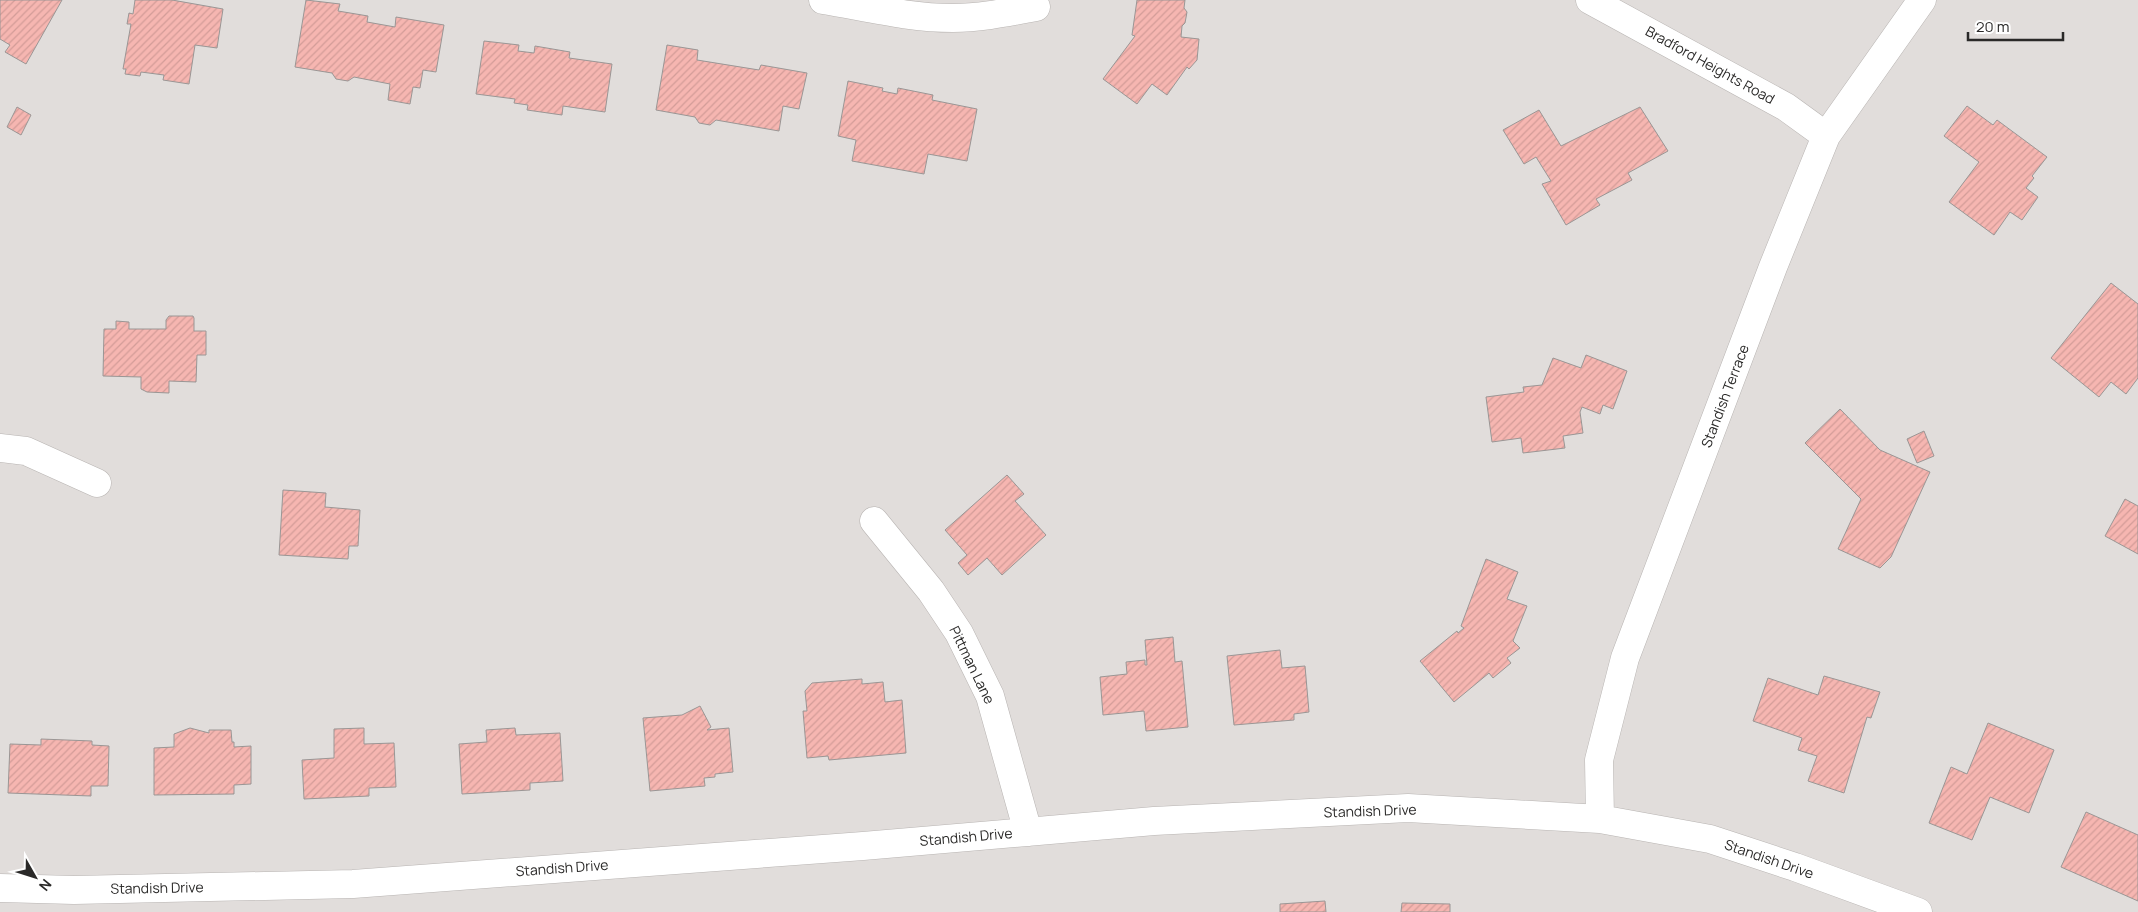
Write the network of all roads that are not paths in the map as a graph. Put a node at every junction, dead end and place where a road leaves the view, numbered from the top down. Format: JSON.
{"nodes":[{"id":1,"x":824,"y":0,"type":"edge"},
{"id":2,"x":1590,"y":0,"type":"edge"},
{"id":3,"x":1922,"y":0,"type":"edge"},
{"id":4,"x":1036,"y":7,"type":"dead end"},
{"id":5,"x":1826,"y":136,"type":"junction"},
{"id":6,"x":0,"y":448,"type":"edge"},
{"id":7,"x":97,"y":483,"type":"dead end"},
{"id":8,"x":874,"y":520,"type":"dead end"},
{"id":9,"x":1600,"y":819,"type":"junction"},
{"id":10,"x":1028,"y":832,"type":"junction"},
{"id":11,"x":0,"y":888,"type":"edge"},
{"id":12,"x":1918,"y":912,"type":"edge"}],
"edges":[{"from":1,"to":4,"type":"street"},
{"from":2,"to":5,"type":"street","name":"Bradford Heights Road"},
{"from":3,"to":5,"type":"street","name":"Standish Terrace"},
{"from":5,"to":9,"type":"street","name":"Standish Terrace"},
{"from":6,"to":7,"type":"street"},
{"from":8,"to":10,"type":"street","name":"Pittman Lane"},
{"from":9,"to":10,"type":"street","name":"Standish Drive"},
{"from":9,"to":12,"type":"street","name":"Standish Drive"},
{"from":10,"to":11,"type":"street","name":"Standish Drive"}]}
